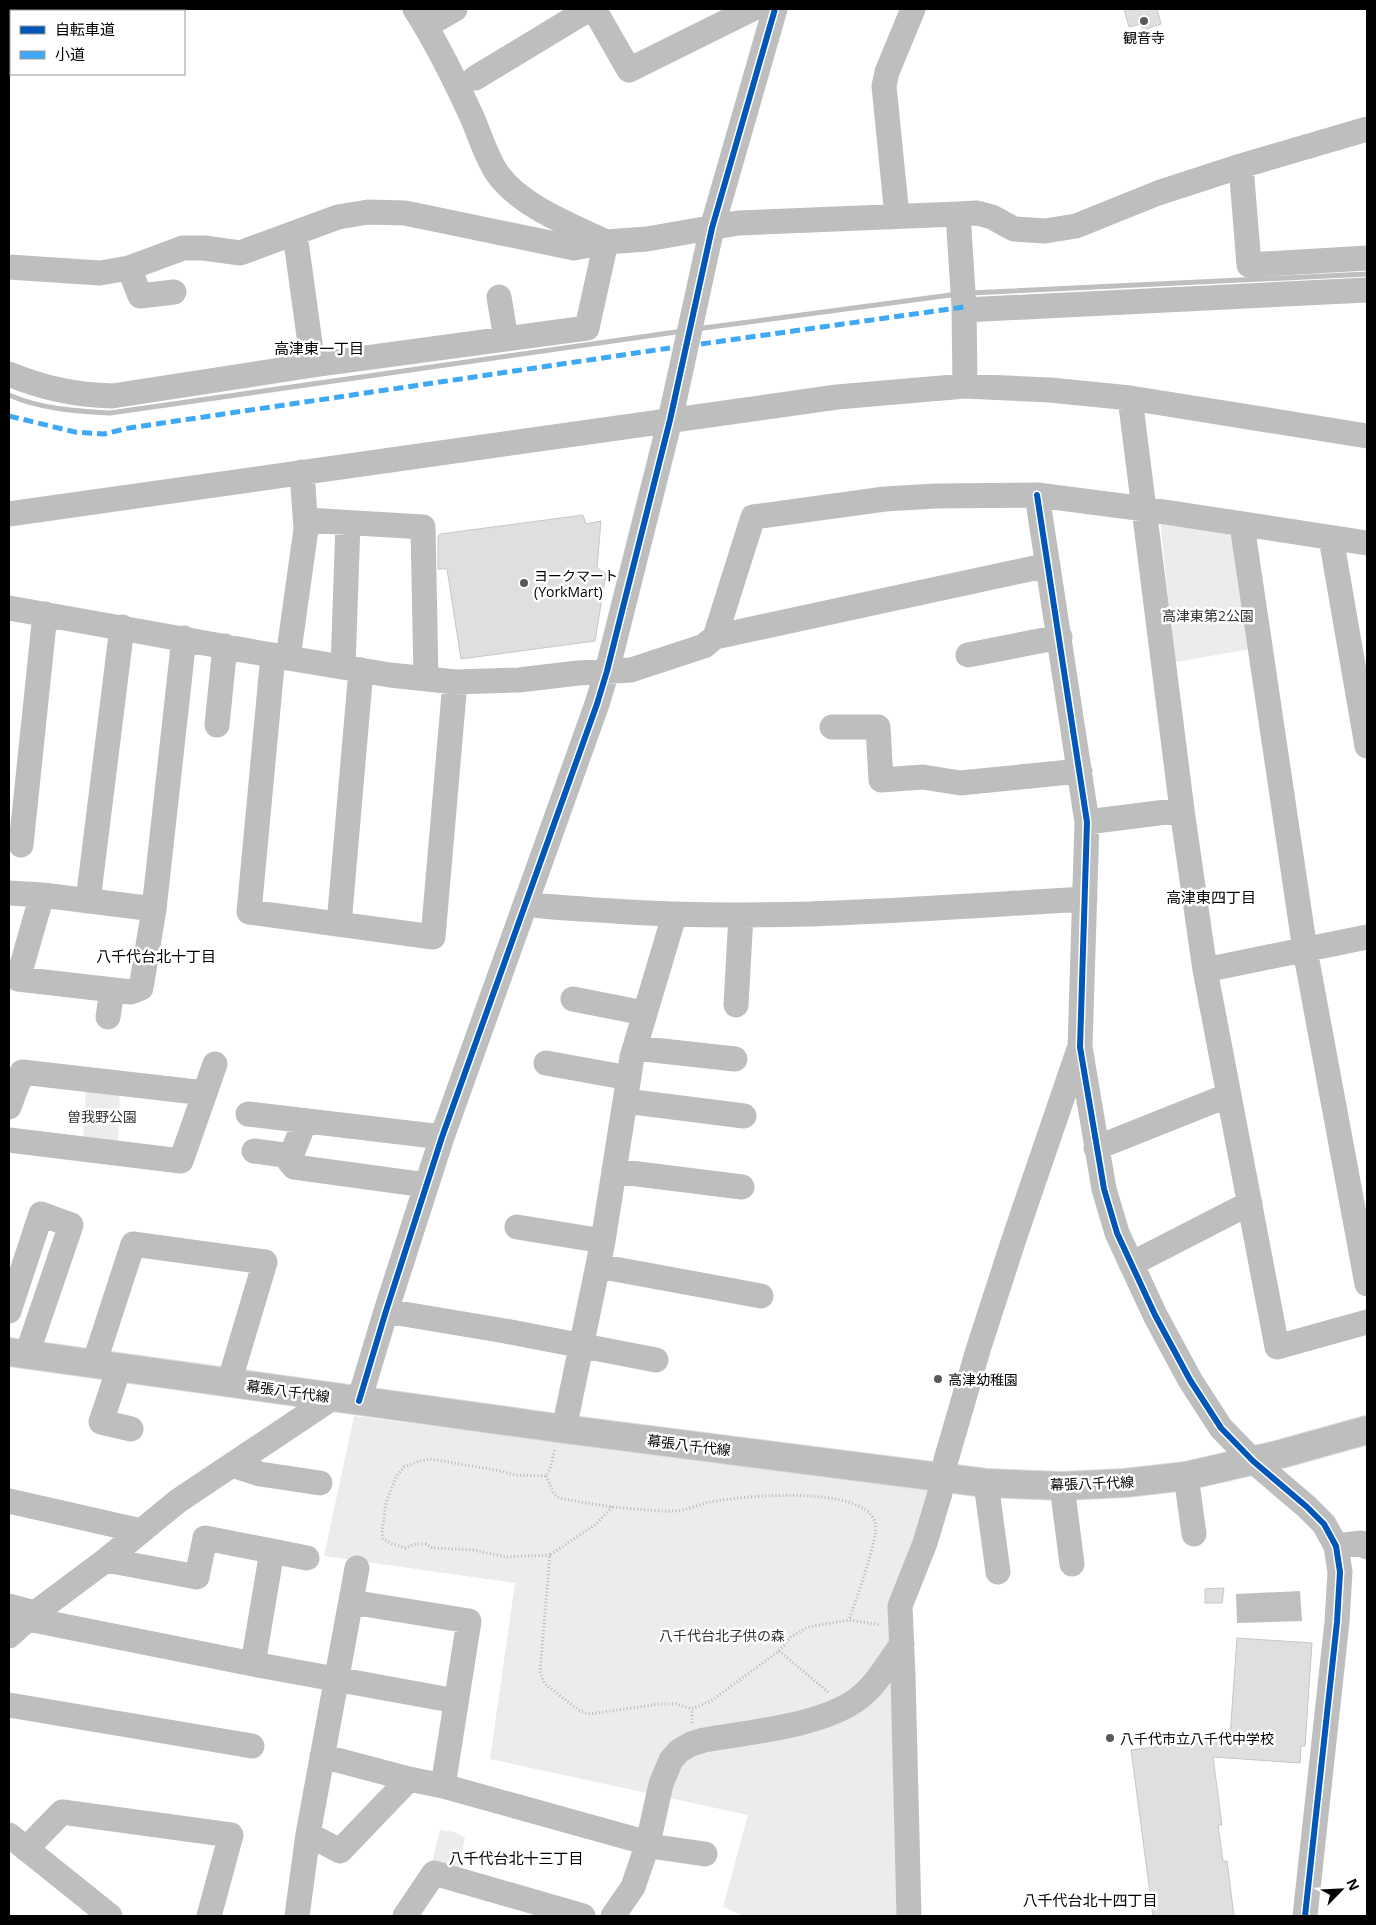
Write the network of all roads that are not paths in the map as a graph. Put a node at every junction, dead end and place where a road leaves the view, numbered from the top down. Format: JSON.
{"nodes":[{"id":1,"x":455,"y":9,"type":"edge"},
{"id":2,"x":589,"y":9,"type":"edge"},
{"id":3,"x":594,"y":9,"type":"edge"},
{"id":4,"x":752,"y":9,"type":"edge"},
{"id":5,"x":776,"y":9,"type":"edge"},
{"id":6,"x":913,"y":9,"type":"edge"},
{"id":7,"x":420,"y":18,"type":"edge"},
{"id":8,"x":475,"y":78,"type":"dead end"},
{"id":9,"x":1367,"y":129,"type":"edge"},
{"id":10,"x":1241,"y":166,"type":"junction"},
{"id":11,"x":958,"y":214,"type":"junction"},
{"id":12,"x":897,"y":216,"type":"junction"},
{"id":13,"x":712,"y":228,"type":"junction"},
{"id":14,"x":295,"y":234,"type":"junction"},
{"id":15,"x":606,"y":242,"type":"junction"},
{"id":16,"x":1367,"y":258,"type":"edge"},
{"id":17,"x":9,"y":267,"type":"edge"},
{"id":18,"x":129,"y":268,"type":"junction"},
{"id":19,"x":1367,"y":290,"type":"edge"},
{"id":20,"x":174,"y":292,"type":"dead end"},
{"id":21,"x":499,"y":297,"type":"dead end"},
{"id":22,"x":964,"y":299,"type":"junction"},
{"id":23,"x":506,"y":339,"type":"junction"},
{"id":24,"x":313,"y":365,"type":"junction"},
{"id":25,"x":9,"y":374,"type":"edge"},
{"id":26,"x":965,"y":386,"type":"junction"},
{"id":27,"x":1130,"y":398,"type":"junction"},
{"id":28,"x":670,"y":420,"type":"junction"},
{"id":29,"x":1367,"y":436,"type":"edge"},
{"id":30,"x":302,"y":472,"type":"junction"},
{"id":31,"x":1037,"y":495,"type":"junction"},
{"id":32,"x":1145,"y":509,"type":"junction"},
{"id":33,"x":9,"y":514,"type":"edge"},
{"id":34,"x":306,"y":520,"type":"junction"},
{"id":35,"x":348,"y":523,"type":"junction"},
{"id":36,"x":1242,"y":525,"type":"junction"},
{"id":37,"x":1330,"y":538,"type":"junction"},
{"id":38,"x":1367,"y":543,"type":"edge"},
{"id":39,"x":1048,"y":566,"type":"junction"},
{"id":40,"x":9,"y":608,"type":"edge"},
{"id":41,"x":45,"y":614,"type":"junction"},
{"id":42,"x":122,"y":627,"type":"junction"},
{"id":43,"x":715,"y":637,"type":"junction"},
{"id":44,"x":1060,"y":637,"type":"junction"},
{"id":45,"x":184,"y":638,"type":"junction"},
{"id":46,"x":225,"y":646,"type":"junction"},
{"id":47,"x":968,"y":655,"type":"dead end"},
{"id":48,"x":280,"y":657,"type":"junction"},
{"id":49,"x":352,"y":669,"type":"junction"},
{"id":50,"x":607,"y":671,"type":"junction"},
{"id":51,"x":426,"y":679,"type":"junction"},
{"id":52,"x":455,"y":682,"type":"junction"},
{"id":53,"x":218,"y":725,"type":"dead end"},
{"id":54,"x":832,"y":727,"type":"dead end"},
{"id":55,"x":1367,"y":746,"type":"edge"},
{"id":56,"x":1080,"y":771,"type":"junction"},
{"id":57,"x":1182,"y":810,"type":"junction"},
{"id":58,"x":1087,"y":822,"type":"junction"},
{"id":59,"x":21,"y":845,"type":"dead end"},
{"id":60,"x":9,"y":893,"type":"edge"},
{"id":61,"x":42,"y":895,"type":"junction"},
{"id":62,"x":1085,"y":899,"type":"junction"},
{"id":63,"x":88,"y":901,"type":"junction"},
{"id":64,"x":526,"y":904,"type":"junction"},
{"id":65,"x":154,"y":909,"type":"junction"},
{"id":66,"x":741,"y":915,"type":"junction"},
{"id":67,"x":674,"y":916,"type":"junction"},
{"id":68,"x":339,"y":924,"type":"junction"},
{"id":69,"x":1367,"y":937,"type":"edge"},
{"id":70,"x":1305,"y":950,"type":"junction"},
{"id":71,"x":1206,"y":970,"type":"junction"},
{"id":72,"x":14,"y":975,"type":"edge"},
{"id":73,"x":112,"y":990,"type":"junction"},
{"id":74,"x":572,"y":999,"type":"dead end"},
{"id":75,"x":736,"y":1005,"type":"dead end"},
{"id":76,"x":644,"y":1013,"type":"junction"},
{"id":77,"x":108,"y":1018,"type":"dead end"},
{"id":78,"x":1080,"y":1046,"type":"junction"},
{"id":79,"x":635,"y":1048,"type":"junction"},
{"id":80,"x":735,"y":1059,"type":"dead end"},
{"id":81,"x":546,"y":1063,"type":"dead end"},
{"id":82,"x":215,"y":1064,"type":"dead end"},
{"id":83,"x":627,"y":1090,"type":"junction"},
{"id":84,"x":205,"y":1093,"type":"junction"},
{"id":85,"x":1229,"y":1095,"type":"junction"},
{"id":86,"x":9,"y":1107,"type":"edge"},
{"id":87,"x":248,"y":1114,"type":"dead end"},
{"id":88,"x":744,"y":1116,"type":"dead end"},
{"id":89,"x":305,"y":1121,"type":"junction"},
{"id":90,"x":442,"y":1137,"type":"junction"},
{"id":91,"x":9,"y":1140,"type":"edge"},
{"id":92,"x":1096,"y":1148,"type":"junction"},
{"id":93,"x":254,"y":1151,"type":"dead end"},
{"id":94,"x":291,"y":1156,"type":"junction"},
{"id":95,"x":614,"y":1171,"type":"junction"},
{"id":96,"x":426,"y":1186,"type":"junction"},
{"id":97,"x":742,"y":1187,"type":"dead end"},
{"id":98,"x":1250,"y":1203,"type":"junction"},
{"id":99,"x":517,"y":1227,"type":"dead end"},
{"id":100,"x":603,"y":1241,"type":"junction"},
{"id":101,"x":1131,"y":1264,"type":"junction"},
{"id":102,"x":598,"y":1266,"type":"junction"},
{"id":103,"x":1367,"y":1284,"type":"edge"},
{"id":104,"x":761,"y":1296,"type":"dead end"},
{"id":105,"x":9,"y":1311,"type":"edge"},
{"id":106,"x":386,"y":1311,"type":"junction"},
{"id":107,"x":1367,"y":1322,"type":"edge"},
{"id":108,"x":581,"y":1346,"type":"junction"},
{"id":109,"x":18,"y":1353,"type":"edge"},
{"id":110,"x":656,"y":1360,"type":"dead end"},
{"id":111,"x":107,"y":1366,"type":"junction"},
{"id":112,"x":229,"y":1383,"type":"junction"},
{"id":113,"x":332,"y":1398,"type":"junction"},
{"id":114,"x":359,"y":1401,"type":"junction"},
{"id":115,"x":131,"y":1428,"type":"dead end"},
{"id":116,"x":1367,"y":1430,"type":"edge"},
{"id":117,"x":561,"y":1436,"type":"junction"},
{"id":118,"x":1253,"y":1461,"type":"junction"},
{"id":119,"x":232,"y":1465,"type":"junction"},
{"id":120,"x":1186,"y":1476,"type":"junction"},
{"id":121,"x":942,"y":1478,"type":"junction"},
{"id":122,"x":986,"y":1483,"type":"junction"},
{"id":123,"x":320,"y":1484,"type":"dead end"},
{"id":124,"x":1062,"y":1486,"type":"junction"},
{"id":125,"x":9,"y":1501,"type":"edge"},
{"id":126,"x":141,"y":1531,"type":"junction"},
{"id":127,"x":1194,"y":1534,"type":"dead end"},
{"id":128,"x":1365,"y":1544,"type":"edge"},
{"id":129,"x":1336,"y":1546,"type":"junction"},
{"id":130,"x":272,"y":1551,"type":"junction"},
{"id":131,"x":307,"y":1558,"type":"dead end"},
{"id":132,"x":106,"y":1560,"type":"junction"},
{"id":133,"x":1072,"y":1564,"type":"dead end"},
{"id":134,"x":356,"y":1568,"type":"dead end"},
{"id":135,"x":998,"y":1572,"type":"dead end"},
{"id":136,"x":351,"y":1602,"type":"junction"},
{"id":137,"x":24,"y":1612,"type":"edge"},
{"id":138,"x":9,"y":1636,"type":"edge"},
{"id":139,"x":901,"y":1636,"type":"junction"},
{"id":140,"x":253,"y":1664,"type":"junction"},
{"id":141,"x":337,"y":1680,"type":"junction"},
{"id":142,"x":456,"y":1701,"type":"junction"},
{"id":143,"x":9,"y":1705,"type":"edge"},
{"id":144,"x":252,"y":1746,"type":"dead end"},
{"id":145,"x":322,"y":1756,"type":"junction"},
{"id":146,"x":409,"y":1780,"type":"junction"},
{"id":147,"x":443,"y":1786,"type":"junction"},
{"id":148,"x":308,"y":1834,"type":"junction"},
{"id":149,"x":18,"y":1842,"type":"edge"},
{"id":150,"x":648,"y":1842,"type":"junction"},
{"id":151,"x":705,"y":1854,"type":"dead end"},
{"id":152,"x":110,"y":1916,"type":"edge"},
{"id":153,"x":209,"y":1916,"type":"edge"},
{"id":154,"x":297,"y":1916,"type":"edge"},
{"id":155,"x":405,"y":1916,"type":"edge"},
{"id":156,"x":583,"y":1916,"type":"edge"},
{"id":157,"x":613,"y":1916,"type":"edge"},
{"id":158,"x":909,"y":1916,"type":"edge"},
{"id":159,"x":1305,"y":1916,"type":"edge"}],
"edges":[{"from":1,"to":7,"type":"street"},
{"from":2,"to":8,"type":"street"},
{"from":3,"to":4,"type":"street"},
{"from":5,"to":13,"type":"street"},
{"from":6,"to":12,"type":"street"},
{"from":7,"to":15,"type":"street"},
{"from":9,"to":10,"type":"street"},
{"from":10,"to":11,"type":"street"},
{"from":10,"to":16,"type":"street"},
{"from":11,"to":12,"type":"street"},
{"from":11,"to":22,"type":"street"},
{"from":12,"to":13,"type":"street"},
{"from":13,"to":15,"type":"street"},
{"from":13,"to":28,"type":"street"},
{"from":14,"to":15,"type":"street"},
{"from":14,"to":18,"type":"street"},
{"from":14,"to":24,"type":"street"},
{"from":15,"to":23,"type":"street"},
{"from":17,"to":18,"type":"street"},
{"from":18,"to":20,"type":"street"},
{"from":19,"to":22,"type":"street"},
{"from":21,"to":23,"type":"street"},
{"from":22,"to":26,"type":"street"},
{"from":23,"to":24,"type":"street"},
{"from":24,"to":25,"type":"street"},
{"from":26,"to":27,"type":"street"},
{"from":26,"to":28,"type":"street"},
{"from":27,"to":29,"type":"street"},
{"from":27,"to":32,"type":"street"},
{"from":28,"to":30,"type":"street"},
{"from":28,"to":50,"type":"street"},
{"from":30,"to":33,"type":"street"},
{"from":30,"to":34,"type":"street"},
{"from":31,"to":32,"type":"street"},
{"from":31,"to":39,"type":"street"},
{"from":31,"to":43,"type":"street"},
{"from":32,"to":36,"type":"street"},
{"from":32,"to":57,"type":"street"},
{"from":34,"to":35,"type":"street"},
{"from":34,"to":48,"type":"street"},
{"from":35,"to":49,"type":"street"},
{"from":35,"to":51,"type":"street"},
{"from":36,"to":37,"type":"street"},
{"from":36,"to":70,"type":"street"},
{"from":37,"to":38,"type":"street"},
{"from":37,"to":55,"type":"street"},
{"from":39,"to":43,"type":"street"},
{"from":39,"to":44,"type":"street"},
{"from":40,"to":41,"type":"street"},
{"from":41,"to":42,"type":"street"},
{"from":41,"to":59,"type":"street"},
{"from":42,"to":45,"type":"street"},
{"from":42,"to":63,"type":"street"},
{"from":43,"to":50,"type":"street"},
{"from":44,"to":47,"type":"street"},
{"from":44,"to":56,"type":"street"},
{"from":45,"to":46,"type":"street"},
{"from":45,"to":65,"type":"street"},
{"from":46,"to":48,"type":"street"},
{"from":46,"to":53,"type":"street"},
{"from":48,"to":49,"type":"street"},
{"from":48,"to":68,"type":"street"},
{"from":49,"to":51,"type":"street"},
{"from":49,"to":68,"type":"street"},
{"from":50,"to":52,"type":"street"},
{"from":50,"to":64,"type":"street"},
{"from":51,"to":52,"type":"street"},
{"from":52,"to":68,"type":"street"},
{"from":54,"to":56,"type":"street"},
{"from":56,"to":58,"type":"street"},
{"from":57,"to":58,"type":"street"},
{"from":57,"to":71,"type":"street"},
{"from":58,"to":62,"type":"street"},
{"from":60,"to":61,"type":"street"},
{"from":61,"to":63,"type":"street"},
{"from":61,"to":72,"type":"street"},
{"from":62,"to":66,"type":"street"},
{"from":62,"to":78,"type":"street"},
{"from":63,"to":65,"type":"street"},
{"from":64,"to":67,"type":"street"},
{"from":64,"to":90,"type":"street"},
{"from":65,"to":73,"type":"street"},
{"from":66,"to":67,"type":"street"},
{"from":66,"to":75,"type":"street"},
{"from":67,"to":76,"type":"street"},
{"from":69,"to":70,"type":"street"},
{"from":70,"to":71,"type":"street"},
{"from":70,"to":103,"type":"street"},
{"from":71,"to":85,"type":"street"},
{"from":72,"to":73,"type":"street"},
{"from":73,"to":77,"type":"street"},
{"from":74,"to":76,"type":"street"},
{"from":76,"to":79,"type":"street"},
{"from":78,"to":92,"type":"street"},
{"from":78,"to":121,"type":"street"},
{"from":79,"to":80,"type":"street"},
{"from":79,"to":83,"type":"street"},
{"from":81,"to":83,"type":"street"},
{"from":82,"to":84,"type":"street"},
{"from":83,"to":88,"type":"street"},
{"from":83,"to":95,"type":"street"},
{"from":84,"to":86,"type":"street"},
{"from":84,"to":91,"type":"street"},
{"from":85,"to":92,"type":"street"},
{"from":85,"to":98,"type":"street"},
{"from":87,"to":89,"type":"street"},
{"from":89,"to":90,"type":"street"},
{"from":89,"to":94,"type":"street"},
{"from":90,"to":96,"type":"street"},
{"from":92,"to":101,"type":"street"},
{"from":93,"to":94,"type":"street"},
{"from":94,"to":96,"type":"street"},
{"from":95,"to":97,"type":"street"},
{"from":95,"to":100,"type":"street"},
{"from":96,"to":106,"type":"street"},
{"from":98,"to":101,"type":"street"},
{"from":98,"to":107,"type":"street"},
{"from":99,"to":100,"type":"street"},
{"from":100,"to":102,"type":"street"},
{"from":101,"to":118,"type":"street"},
{"from":102,"to":104,"type":"street"},
{"from":102,"to":108,"type":"street"},
{"from":105,"to":109,"type":"street"},
{"from":106,"to":108,"type":"street"},
{"from":106,"to":114,"type":"street"},
{"from":108,"to":110,"type":"street"},
{"from":108,"to":117,"type":"street"},
{"from":109,"to":111,"type":"main road","name":"幕張八千代線"},
{"from":111,"to":112,"type":"main road","name":"幕張八千代線"},
{"from":111,"to":112,"type":"street"},
{"from":111,"to":115,"type":"street"},
{"from":112,"to":113,"type":"main road","name":"幕張八千代線"},
{"from":113,"to":114,"type":"main road","name":"幕張八千代線"},
{"from":113,"to":119,"type":"street"},
{"from":114,"to":117,"type":"main road","name":"幕張八千代線"},
{"from":116,"to":118,"type":"main road","name":"幕張八千代線"},
{"from":117,"to":121,"type":"main road","name":"幕張八千代線"},
{"from":118,"to":120,"type":"main road","name":"幕張八千代線"},
{"from":118,"to":129,"type":"street"},
{"from":119,"to":123,"type":"street"},
{"from":119,"to":126,"type":"street"},
{"from":120,"to":124,"type":"main road","name":"幕張八千代線"},
{"from":120,"to":127,"type":"street"},
{"from":121,"to":122,"type":"main road","name":"幕張八千代線"},
{"from":121,"to":139,"type":"street"},
{"from":122,"to":124,"type":"main road","name":"幕張八千代線"},
{"from":122,"to":135,"type":"street"},
{"from":124,"to":133,"type":"street"},
{"from":125,"to":126,"type":"street"},
{"from":126,"to":132,"type":"street"},
{"from":128,"to":129,"type":"street"},
{"from":129,"to":159,"type":"street"},
{"from":130,"to":131,"type":"street"},
{"from":130,"to":132,"type":"street"},
{"from":130,"to":140,"type":"street"},
{"from":132,"to":137,"type":"street"},
{"from":134,"to":136,"type":"street"},
{"from":136,"to":141,"type":"street"},
{"from":136,"to":142,"type":"street"},
{"from":137,"to":138,"type":"street"},
{"from":137,"to":140,"type":"street"},
{"from":139,"to":150,"type":"street"},
{"from":139,"to":158,"type":"street"},
{"from":140,"to":141,"type":"street"},
{"from":141,"to":142,"type":"street"},
{"from":141,"to":145,"type":"street"},
{"from":142,"to":147,"type":"street"},
{"from":143,"to":144,"type":"street"},
{"from":145,"to":146,"type":"street"},
{"from":145,"to":148,"type":"street"},
{"from":146,"to":147,"type":"street"},
{"from":146,"to":148,"type":"street"},
{"from":147,"to":150,"type":"street"},
{"from":148,"to":154,"type":"street"},
{"from":149,"to":152,"type":"street"},
{"from":149,"to":153,"type":"street"},
{"from":150,"to":151,"type":"street"},
{"from":150,"to":157,"type":"street"},
{"from":155,"to":156,"type":"street"}]}
